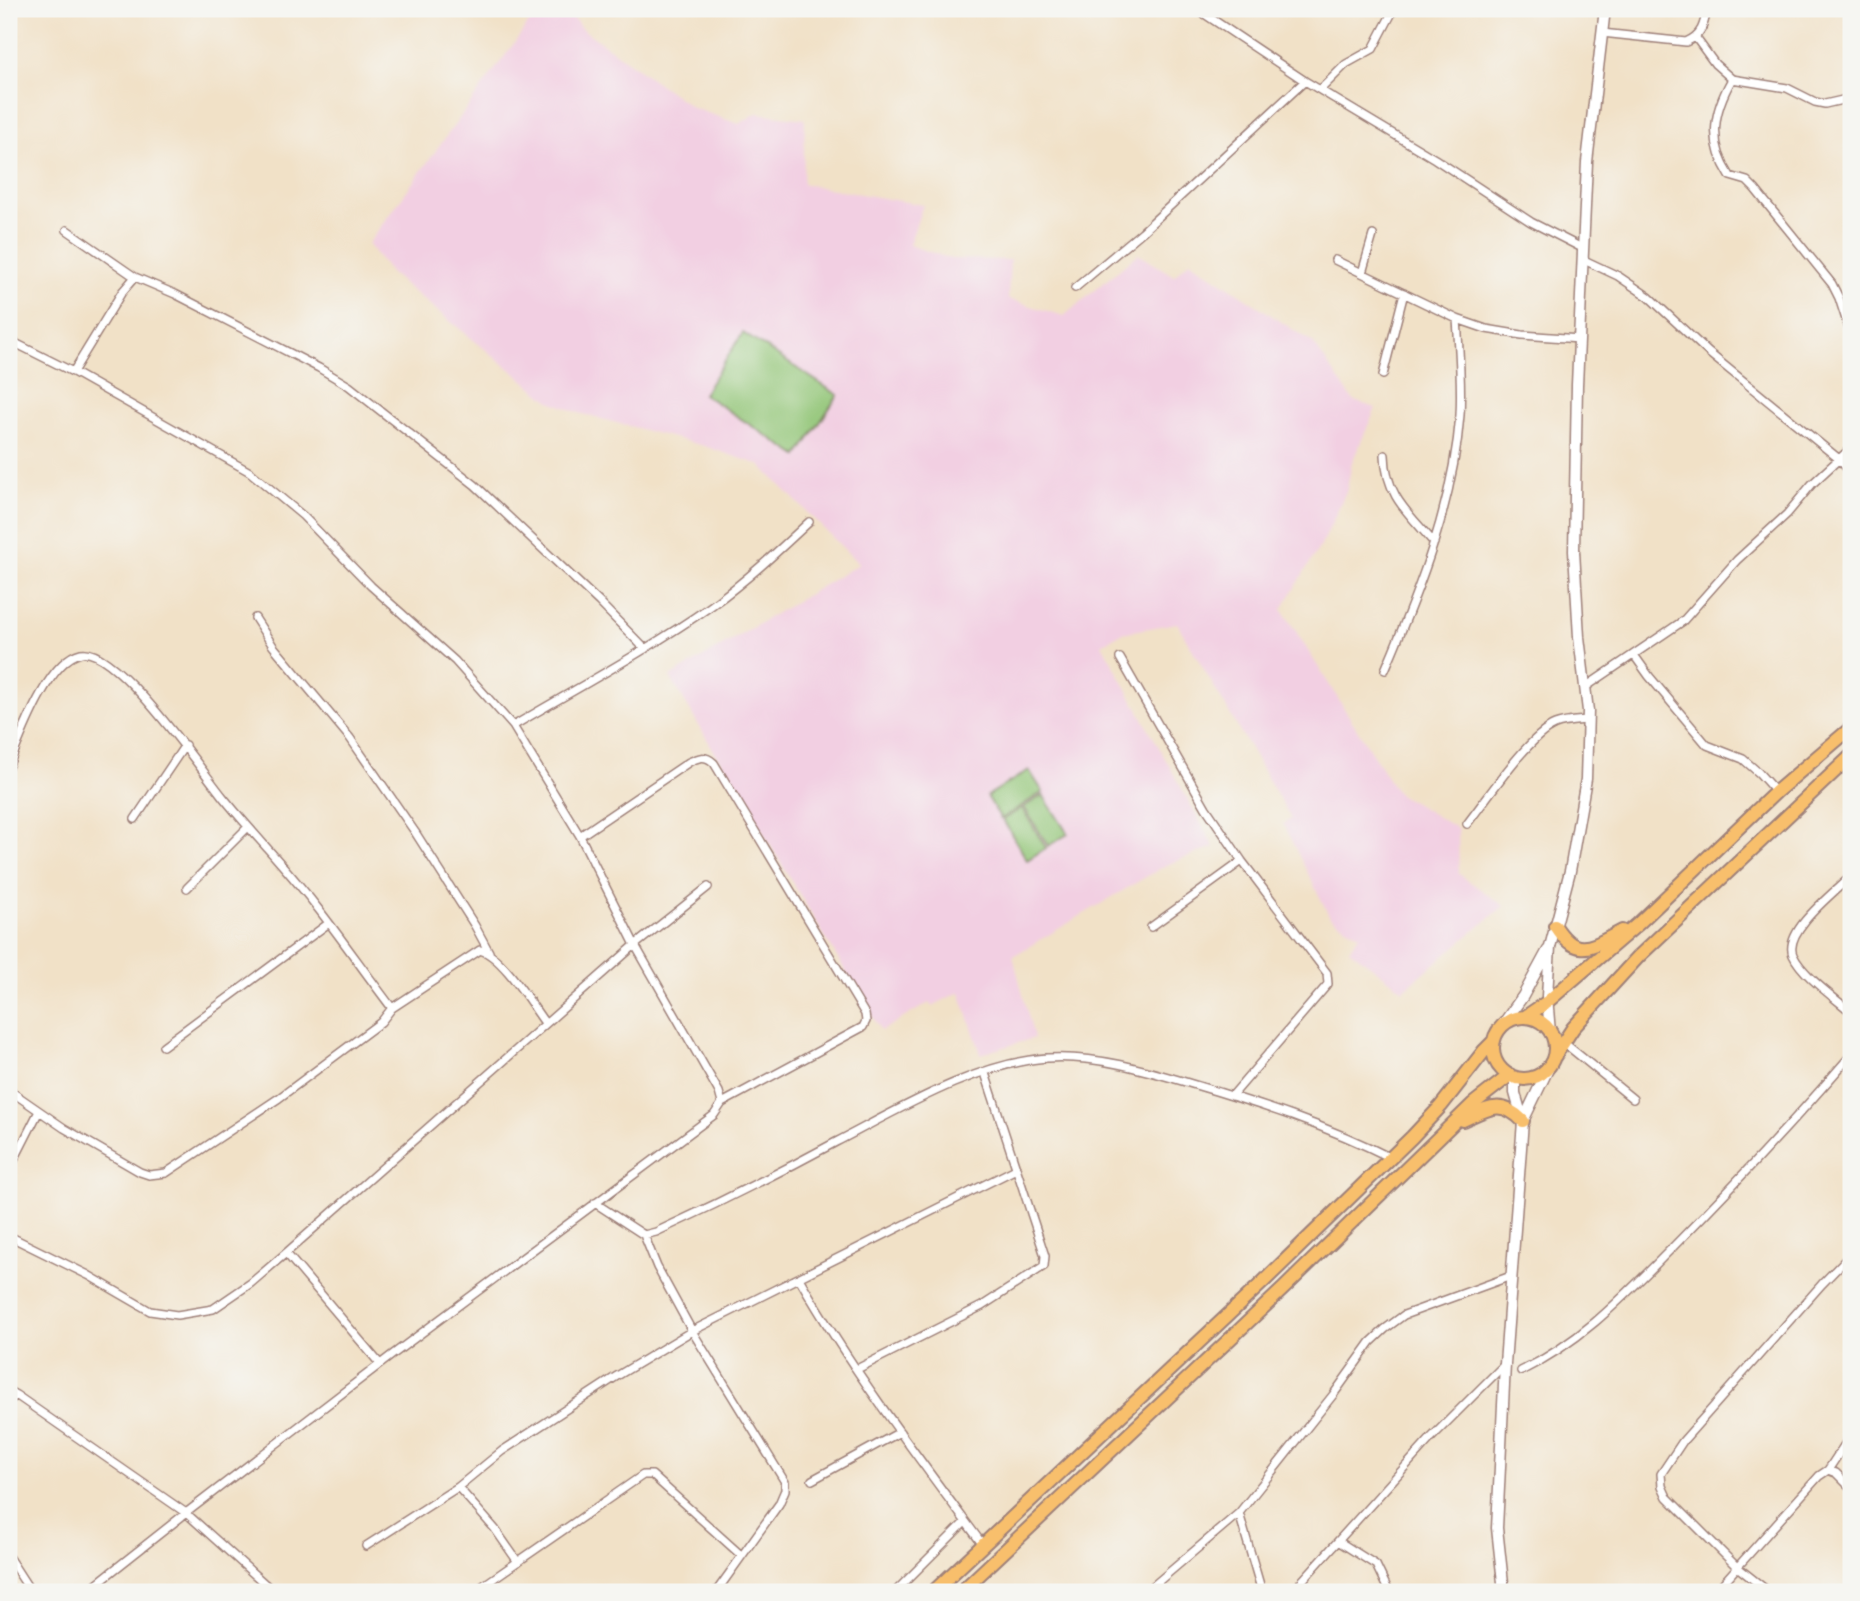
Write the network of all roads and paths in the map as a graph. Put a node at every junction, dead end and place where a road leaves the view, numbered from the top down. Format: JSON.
{"nodes":[{"id":1,"x":1197,"y":9,"type":"edge"},
{"id":2,"x":1394,"y":9,"type":"edge"},
{"id":3,"x":1605,"y":9,"type":"edge"},
{"id":4,"x":1707,"y":9,"type":"edge"},
{"id":5,"x":1602,"y":33,"type":"junction"},
{"id":6,"x":1696,"y":38,"type":"junction"},
{"id":7,"x":1732,"y":79,"type":"junction"},
{"id":8,"x":1305,"y":81,"type":"junction"},
{"id":9,"x":1321,"y":89,"type":"junction"},
{"id":10,"x":1851,"y":98,"type":"edge"},
{"id":11,"x":67,"y":230,"type":"dead end"},
{"id":12,"x":1373,"y":235,"type":"dead end"},
{"id":13,"x":1584,"y":254,"type":"junction"},
{"id":14,"x":1335,"y":260,"type":"dead end"},
{"id":15,"x":1362,"y":273,"type":"junction"},
{"id":16,"x":135,"y":277,"type":"junction"},
{"id":17,"x":1075,"y":288,"type":"dead end"},
{"id":18,"x":1404,"y":293,"type":"junction"},
{"id":19,"x":1457,"y":319,"type":"junction"},
{"id":20,"x":1851,"y":335,"type":"edge"},
{"id":21,"x":1580,"y":338,"type":"junction"},
{"id":22,"x":9,"y":340,"type":"edge"},
{"id":23,"x":74,"y":372,"type":"junction"},
{"id":24,"x":1382,"y":375,"type":"dead end"},
{"id":25,"x":1851,"y":448,"type":"edge"},
{"id":26,"x":1385,"y":455,"type":"dead end"},
{"id":27,"x":1839,"y":458,"type":"junction"},
{"id":28,"x":1851,"y":473,"type":"edge"},
{"id":29,"x":808,"y":522,"type":"dead end"},
{"id":30,"x":1434,"y":543,"type":"junction"},
{"id":31,"x":254,"y":618,"type":"dead end"},
{"id":32,"x":645,"y":649,"type":"junction"},
{"id":33,"x":1634,"y":655,"type":"junction"},
{"id":34,"x":1120,"y":659,"type":"dead end"},
{"id":35,"x":1385,"y":670,"type":"dead end"},
{"id":36,"x":1587,"y":686,"type":"junction"},
{"id":37,"x":1588,"y":720,"type":"junction"},
{"id":38,"x":513,"y":726,"type":"junction"},
{"id":39,"x":1851,"y":728,"type":"edge"},
{"id":40,"x":185,"y":745,"type":"junction"},
{"id":41,"x":1851,"y":756,"type":"edge"},
{"id":42,"x":9,"y":765,"type":"edge"},
{"id":43,"x":1805,"y":767,"type":"junction"},
{"id":44,"x":1819,"y":785,"type":"junction"},
{"id":45,"x":1776,"y":792,"type":"junction"},
{"id":46,"x":135,"y":819,"type":"dead end"},
{"id":47,"x":1466,"y":824,"type":"dead end"},
{"id":48,"x":248,"y":827,"type":"junction"},
{"id":49,"x":580,"y":836,"type":"junction"},
{"id":50,"x":1242,"y":861,"type":"junction"},
{"id":51,"x":1851,"y":876,"type":"edge"},
{"id":52,"x":708,"y":887,"type":"dead end"},
{"id":53,"x":187,"y":888,"type":"dead end"},
{"id":54,"x":329,"y":923,"type":"junction"},
{"id":55,"x":1638,"y":924,"type":"junction"},
{"id":56,"x":1555,"y":926,"type":"junction"},
{"id":57,"x":1152,"y":927,"type":"dead end"},
{"id":58,"x":635,"y":945,"type":"junction"},
{"id":59,"x":1550,"y":947,"type":"junction"},
{"id":60,"x":489,"y":952,"type":"junction"},
{"id":61,"x":1547,"y":1002,"type":"junction"},
{"id":62,"x":392,"y":1008,"type":"junction"},
{"id":63,"x":1851,"y":1012,"type":"edge"},
{"id":64,"x":1525,"y":1017,"type":"junction"},
{"id":65,"x":545,"y":1023,"type":"junction"},
{"id":66,"x":1501,"y":1027,"type":"junction"},
{"id":67,"x":1550,"y":1033,"type":"junction"},
{"id":68,"x":1494,"y":1041,"type":"junction"},
{"id":69,"x":1563,"y":1042,"type":"junction"},
{"id":70,"x":163,"y":1046,"type":"dead end"},
{"id":71,"x":1851,"y":1055,"type":"edge"},
{"id":72,"x":1552,"y":1060,"type":"junction"},
{"id":73,"x":985,"y":1073,"type":"junction"},
{"id":74,"x":1513,"y":1076,"type":"junction"},
{"id":75,"x":9,"y":1090,"type":"edge"},
{"id":76,"x":1232,"y":1096,"type":"junction"},
{"id":77,"x":1633,"y":1099,"type":"dead end"},
{"id":78,"x":722,"y":1103,"type":"junction"},
{"id":79,"x":39,"y":1111,"type":"junction"},
{"id":80,"x":1523,"y":1121,"type":"junction"},
{"id":81,"x":1456,"y":1123,"type":"junction"},
{"id":82,"x":1391,"y":1158,"type":"junction"},
{"id":83,"x":1016,"y":1169,"type":"junction"},
{"id":84,"x":9,"y":1170,"type":"edge"},
{"id":85,"x":595,"y":1203,"type":"junction"},
{"id":86,"x":643,"y":1235,"type":"junction"},
{"id":87,"x":9,"y":1236,"type":"edge"},
{"id":88,"x":286,"y":1253,"type":"junction"},
{"id":89,"x":1851,"y":1254,"type":"edge"},
{"id":90,"x":1511,"y":1276,"type":"junction"},
{"id":91,"x":799,"y":1278,"type":"junction"},
{"id":92,"x":692,"y":1331,"type":"junction"},
{"id":93,"x":380,"y":1364,"type":"junction"},
{"id":94,"x":1504,"y":1364,"type":"junction"},
{"id":95,"x":857,"y":1369,"type":"junction"},
{"id":96,"x":1521,"y":1371,"type":"dead end"},
{"id":97,"x":12,"y":1393,"type":"edge"},
{"id":98,"x":9,"y":1401,"type":"edge"},
{"id":99,"x":900,"y":1432,"type":"junction"},
{"id":100,"x":1851,"y":1435,"type":"edge"},
{"id":101,"x":1828,"y":1470,"type":"junction"},
{"id":102,"x":812,"y":1480,"type":"dead end"},
{"id":103,"x":458,"y":1487,"type":"junction"},
{"id":104,"x":1851,"y":1488,"type":"edge"},
{"id":105,"x":186,"y":1513,"type":"junction"},
{"id":106,"x":1239,"y":1513,"type":"junction"},
{"id":107,"x":965,"y":1522,"type":"junction"},
{"id":108,"x":1338,"y":1541,"type":"junction"},
{"id":109,"x":983,"y":1545,"type":"junction"},
{"id":110,"x":366,"y":1546,"type":"dead end"},
{"id":111,"x":742,"y":1556,"type":"junction"},
{"id":112,"x":9,"y":1558,"type":"edge"},
{"id":113,"x":518,"y":1562,"type":"junction"},
{"id":114,"x":1736,"y":1566,"type":"junction"},
{"id":115,"x":32,"y":1592,"type":"edge"},
{"id":116,"x":86,"y":1592,"type":"edge"},
{"id":117,"x":274,"y":1592,"type":"edge"},
{"id":118,"x":474,"y":1592,"type":"edge"},
{"id":119,"x":716,"y":1592,"type":"edge"},
{"id":120,"x":895,"y":1592,"type":"edge"},
{"id":121,"x":933,"y":1592,"type":"edge"},
{"id":122,"x":961,"y":1592,"type":"edge"},
{"id":123,"x":1146,"y":1592,"type":"edge"},
{"id":124,"x":1262,"y":1592,"type":"edge"},
{"id":125,"x":1292,"y":1592,"type":"edge"},
{"id":126,"x":1389,"y":1592,"type":"edge"},
{"id":127,"x":1493,"y":1592,"type":"edge"},
{"id":128,"x":1504,"y":1592,"type":"edge"},
{"id":129,"x":1715,"y":1592,"type":"edge"},
{"id":130,"x":1769,"y":1592,"type":"edge"}],
"edges":[{"from":1,"to":8,"type":"street"},
{"from":2,"to":9,"type":"street"},
{"from":3,"to":5,"type":"street"},
{"from":4,"to":6,"type":"street"},
{"from":5,"to":6,"type":"street"},
{"from":5,"to":13,"type":"street"},
{"from":6,"to":7,"type":"street"},
{"from":7,"to":10,"type":"street"},
{"from":7,"to":20,"type":"street"},
{"from":8,"to":9,"type":"street"},
{"from":8,"to":17,"type":"street"},
{"from":9,"to":13,"type":"street"},
{"from":11,"to":16,"type":"street"},
{"from":12,"to":15,"type":"street"},
{"from":13,"to":21,"type":"street"},
{"from":13,"to":27,"type":"street"},
{"from":14,"to":15,"type":"street"},
{"from":15,"to":18,"type":"street"},
{"from":16,"to":23,"type":"street"},
{"from":16,"to":32,"type":"street"},
{"from":18,"to":19,"type":"street"},
{"from":18,"to":24,"type":"street"},
{"from":19,"to":21,"type":"street"},
{"from":19,"to":30,"type":"street"},
{"from":21,"to":36,"type":"street"},
{"from":22,"to":23,"type":"street"},
{"from":23,"to":38,"type":"street"},
{"from":25,"to":27,"type":"street"},
{"from":26,"to":30,"type":"street"},
{"from":27,"to":28,"type":"street"},
{"from":27,"to":33,"type":"street"},
{"from":29,"to":32,"type":"street"},
{"from":30,"to":35,"type":"street"},
{"from":31,"to":60,"type":"street"},
{"from":32,"to":38,"type":"street"},
{"from":33,"to":36,"type":"street"},
{"from":33,"to":45,"type":"street"},
{"from":34,"to":50,"type":"street"},
{"from":36,"to":37,"type":"street"},
{"from":37,"to":47,"type":"street"},
{"from":37,"to":56,"type":"street"},
{"from":38,"to":49,"type":"street"},
{"from":39,"to":43,"type":"main road"},
{"from":40,"to":42,"type":"street"},
{"from":40,"to":46,"type":"street"},
{"from":40,"to":48,"type":"street"},
{"from":41,"to":44,"type":"main road"},
{"from":43,"to":44,"type":"main road"},
{"from":43,"to":45,"type":"main road"},
{"from":44,"to":69,"type":"main road"},
{"from":45,"to":55,"type":"main road"},
{"from":48,"to":53,"type":"street"},
{"from":48,"to":54,"type":"street"},
{"from":49,"to":58,"type":"street"},
{"from":49,"to":78,"type":"street"},
{"from":50,"to":57,"type":"street"},
{"from":50,"to":76,"type":"street"},
{"from":51,"to":63,"type":"street"},
{"from":52,"to":58,"type":"street"},
{"from":54,"to":62,"type":"street"},
{"from":54,"to":70,"type":"street"},
{"from":55,"to":56,"type":"main road"},
{"from":55,"to":61,"type":"main road"},
{"from":56,"to":59,"type":"street"},
{"from":58,"to":65,"type":"street"},
{"from":58,"to":78,"type":"street"},
{"from":59,"to":61,"type":"street"},
{"from":59,"to":66,"type":"street"},
{"from":60,"to":62,"type":"street"},
{"from":60,"to":65,"type":"street"},
{"from":61,"to":64,"type":"main road"},
{"from":61,"to":67,"type":"street"},
{"from":62,"to":79,"type":"street"},
{"from":64,"to":66,"type":"main road"},
{"from":64,"to":67,"type":"main road"},
{"from":65,"to":88,"type":"street"},
{"from":66,"to":68,"type":"main road"},
{"from":67,"to":72,"type":"main road"},
{"from":68,"to":74,"type":"main road"},
{"from":68,"to":82,"type":"main road"},
{"from":69,"to":72,"type":"main road"},
{"from":69,"to":77,"type":"street"},
{"from":71,"to":96,"type":"street"},
{"from":72,"to":74,"type":"main road"},
{"from":72,"to":80,"type":"street"},
{"from":73,"to":76,"type":"street"},
{"from":73,"to":83,"type":"street"},
{"from":73,"to":86,"type":"street"},
{"from":74,"to":80,"type":"street"},
{"from":74,"to":81,"type":"main road"},
{"from":75,"to":79,"type":"street"},
{"from":76,"to":82,"type":"street"},
{"from":78,"to":85,"type":"street"},
{"from":79,"to":84,"type":"street"},
{"from":80,"to":81,"type":"main road"},
{"from":80,"to":90,"type":"street"},
{"from":81,"to":122,"type":"main road"},
{"from":82,"to":109,"type":"main road"},
{"from":83,"to":91,"type":"street"},
{"from":83,"to":95,"type":"street"},
{"from":85,"to":86,"type":"street"},
{"from":85,"to":93,"type":"street"},
{"from":86,"to":92,"type":"street"},
{"from":87,"to":88,"type":"street"},
{"from":88,"to":93,"type":"street"},
{"from":89,"to":114,"type":"street"},
{"from":90,"to":94,"type":"street"},
{"from":90,"to":106,"type":"street"},
{"from":91,"to":92,"type":"street"},
{"from":91,"to":95,"type":"street"},
{"from":92,"to":103,"type":"street"},
{"from":92,"to":111,"type":"street"},
{"from":93,"to":105,"type":"street"},
{"from":94,"to":108,"type":"street"},
{"from":94,"to":128,"type":"street"},
{"from":95,"to":99,"type":"street"},
{"from":97,"to":98,"type":"street"},
{"from":97,"to":105,"type":"street"},
{"from":99,"to":102,"type":"street"},
{"from":99,"to":107,"type":"street"},
{"from":100,"to":101,"type":"street"},
{"from":101,"to":104,"type":"street"},
{"from":101,"to":114,"type":"street"},
{"from":103,"to":110,"type":"street"},
{"from":103,"to":113,"type":"street"},
{"from":105,"to":116,"type":"street"},
{"from":105,"to":117,"type":"street"},
{"from":106,"to":123,"type":"street"},
{"from":106,"to":124,"type":"street"},
{"from":107,"to":109,"type":"street"},
{"from":107,"to":120,"type":"street"},
{"from":108,"to":125,"type":"street"},
{"from":108,"to":126,"type":"street"},
{"from":109,"to":121,"type":"main road"},
{"from":111,"to":113,"type":"street"},
{"from":111,"to":119,"type":"street"},
{"from":112,"to":115,"type":"street"},
{"from":113,"to":118,"type":"street"},
{"from":114,"to":129,"type":"street"},
{"from":114,"to":130,"type":"street"},
{"from":127,"to":128,"type":"street"}]}
